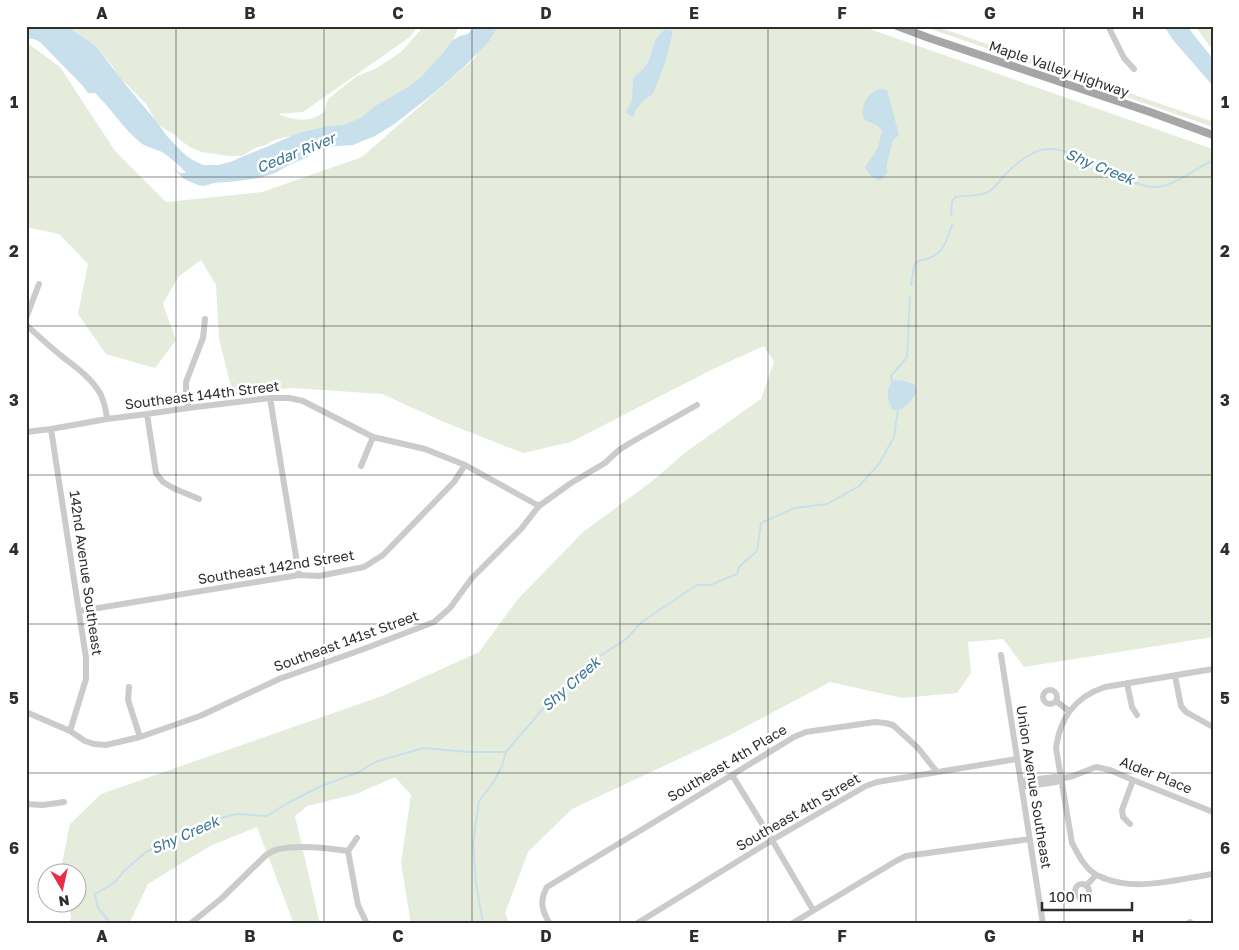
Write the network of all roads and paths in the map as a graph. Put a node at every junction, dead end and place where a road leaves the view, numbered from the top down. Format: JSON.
{"nodes":[{"id":1,"x":897,"y":26,"type":"edge"},
{"id":2,"x":1108,"y":26,"type":"edge"},
{"id":3,"x":1134,"y":69,"type":"dead end"},
{"id":4,"x":1213,"y":135,"type":"edge"},
{"id":5,"x":39,"y":284,"type":"dead end"},
{"id":6,"x":26,"y":318,"type":"edge"},
{"id":7,"x":205,"y":319,"type":"dead end"},
{"id":8,"x":26,"y":325,"type":"edge"},
{"id":9,"x":270,"y":398,"type":"junction"},
{"id":10,"x":697,"y":405,"type":"dead end"},
{"id":11,"x":188,"y":408,"type":"junction"},
{"id":12,"x":147,"y":414,"type":"junction"},
{"id":13,"x":107,"y":419,"type":"junction"},
{"id":14,"x":51,"y":429,"type":"junction"},
{"id":15,"x":26,"y":432,"type":"edge"},
{"id":16,"x":373,"y":437,"type":"junction"},
{"id":17,"x":465,"y":465,"type":"junction"},
{"id":18,"x":361,"y":466,"type":"dead end"},
{"id":19,"x":199,"y":499,"type":"dead end"},
{"id":20,"x":539,"y":506,"type":"junction"},
{"id":21,"x":299,"y":575,"type":"junction"},
{"id":22,"x":80,"y":611,"type":"junction"},
{"id":23,"x":1002,"y":655,"type":"dead end"},
{"id":24,"x":1213,"y":669,"type":"edge"},
{"id":25,"x":1175,"y":676,"type":"junction"},
{"id":26,"x":1127,"y":683,"type":"junction"},
{"id":27,"x":129,"y":687,"type":"dead end"},
{"id":28,"x":1056,"y":701,"type":"dead end"},
{"id":29,"x":1069,"y":711,"type":"junction"},
{"id":30,"x":26,"y":712,"type":"edge"},
{"id":31,"x":1137,"y":715,"type":"dead end"},
{"id":32,"x":1213,"y":727,"type":"edge"},
{"id":33,"x":70,"y":731,"type":"junction"},
{"id":34,"x":140,"y":737,"type":"junction"},
{"id":35,"x":1017,"y":759,"type":"junction"},
{"id":36,"x":937,"y":772,"type":"junction"},
{"id":37,"x":732,"y":775,"type":"junction"},
{"id":38,"x":1060,"y":779,"type":"junction"},
{"id":39,"x":1133,"y":780,"type":"junction"},
{"id":40,"x":1021,"y":784,"type":"junction"},
{"id":41,"x":64,"y":802,"type":"dead end"},
{"id":42,"x":26,"y":804,"type":"edge"},
{"id":43,"x":1213,"y":812,"type":"edge"},
{"id":44,"x":1130,"y":824,"type":"dead end"},
{"id":45,"x":357,"y":838,"type":"dead end"},
{"id":46,"x":1030,"y":839,"type":"junction"},
{"id":47,"x":772,"y":840,"type":"junction"},
{"id":48,"x":348,"y":852,"type":"junction"},
{"id":49,"x":1213,"y":874,"type":"edge"},
{"id":50,"x":1096,"y":875,"type":"junction"},
{"id":51,"x":1086,"y":886,"type":"dead end"},
{"id":52,"x":813,"y":910,"type":"junction"},
{"id":53,"x":190,"y":924,"type":"edge"},
{"id":54,"x":367,"y":924,"type":"edge"},
{"id":55,"x":550,"y":924,"type":"edge"},
{"id":56,"x":636,"y":924,"type":"edge"},
{"id":57,"x":791,"y":924,"type":"edge"},
{"id":58,"x":1043,"y":924,"type":"edge"}],
"edges":[{"from":1,"to":4,"type":"main road","name":"Maple Valley Highway"},
{"from":2,"to":3,"type":"street"},
{"from":5,"to":6,"type":"street"},
{"from":7,"to":11,"type":"street"},
{"from":8,"to":13,"type":"street"},
{"from":9,"to":11,"type":"street","name":"Southeast 144th Street"},
{"from":9,"to":16,"type":"street","name":"Southeast 144th Street"},
{"from":9,"to":21,"type":"street"},
{"from":10,"to":20,"type":"street","name":"Southeast 141st Street"},
{"from":11,"to":12,"type":"street","name":"Southeast 144th Street"},
{"from":12,"to":13,"type":"street","name":"Southeast 144th Street"},
{"from":12,"to":19,"type":"street"},
{"from":13,"to":14,"type":"street","name":"Southeast 144th Street"},
{"from":14,"to":15,"type":"street","name":"Southeast 144th Street"},
{"from":14,"to":22,"type":"street","name":"142nd Avenue Southeast"},
{"from":16,"to":17,"type":"street","name":"Southeast 144th Street"},
{"from":16,"to":18,"type":"street"},
{"from":17,"to":20,"type":"street","name":"Southeast 144th Street"},
{"from":17,"to":21,"type":"street","name":"Southeast 142nd Street"},
{"from":20,"to":34,"type":"street","name":"Southeast 141st Street"},
{"from":21,"to":22,"type":"street","name":"Southeast 142nd Street"},
{"from":22,"to":33,"type":"street","name":"142nd Avenue Southeast"},
{"from":23,"to":35,"type":"street","name":"Union Avenue Southeast"},
{"from":24,"to":25,"type":"street"},
{"from":25,"to":26,"type":"street"},
{"from":25,"to":32,"type":"street"},
{"from":26,"to":29,"type":"street"},
{"from":26,"to":31,"type":"street"},
{"from":27,"to":34,"type":"street"},
{"from":28,"to":29,"type":"street"},
{"from":29,"to":38,"type":"street"},
{"from":30,"to":33,"type":"street"},
{"from":33,"to":34,"type":"street","name":"Southeast 141st Street"},
{"from":35,"to":36,"type":"street","name":"Southeast 4th Street"},
{"from":35,"to":40,"type":"street","name":"Union Avenue Southeast"},
{"from":36,"to":37,"type":"street","name":"Southeast 4th Place"},
{"from":36,"to":47,"type":"street","name":"Southeast 4th Street"},
{"from":37,"to":47,"type":"street"},
{"from":37,"to":55,"type":"street","name":"Southeast 4th Place"},
{"from":38,"to":39,"type":"street","name":"Alder Place"},
{"from":38,"to":40,"type":"street","name":"Alder Place"},
{"from":38,"to":50,"type":"street"},
{"from":39,"to":43,"type":"street","name":"Alder Place"},
{"from":39,"to":44,"type":"street"},
{"from":40,"to":46,"type":"street","name":"Union Avenue Southeast"},
{"from":41,"to":42,"type":"street"},
{"from":45,"to":48,"type":"street"},
{"from":46,"to":52,"type":"street"},
{"from":46,"to":58,"type":"street","name":"Union Avenue Southeast"},
{"from":47,"to":52,"type":"street"},
{"from":47,"to":56,"type":"street","name":"Southeast 4th Street"},
{"from":48,"to":53,"type":"street"},
{"from":48,"to":54,"type":"street"},
{"from":49,"to":50,"type":"street"},
{"from":50,"to":51,"type":"street"},
{"from":52,"to":57,"type":"street"}]}
